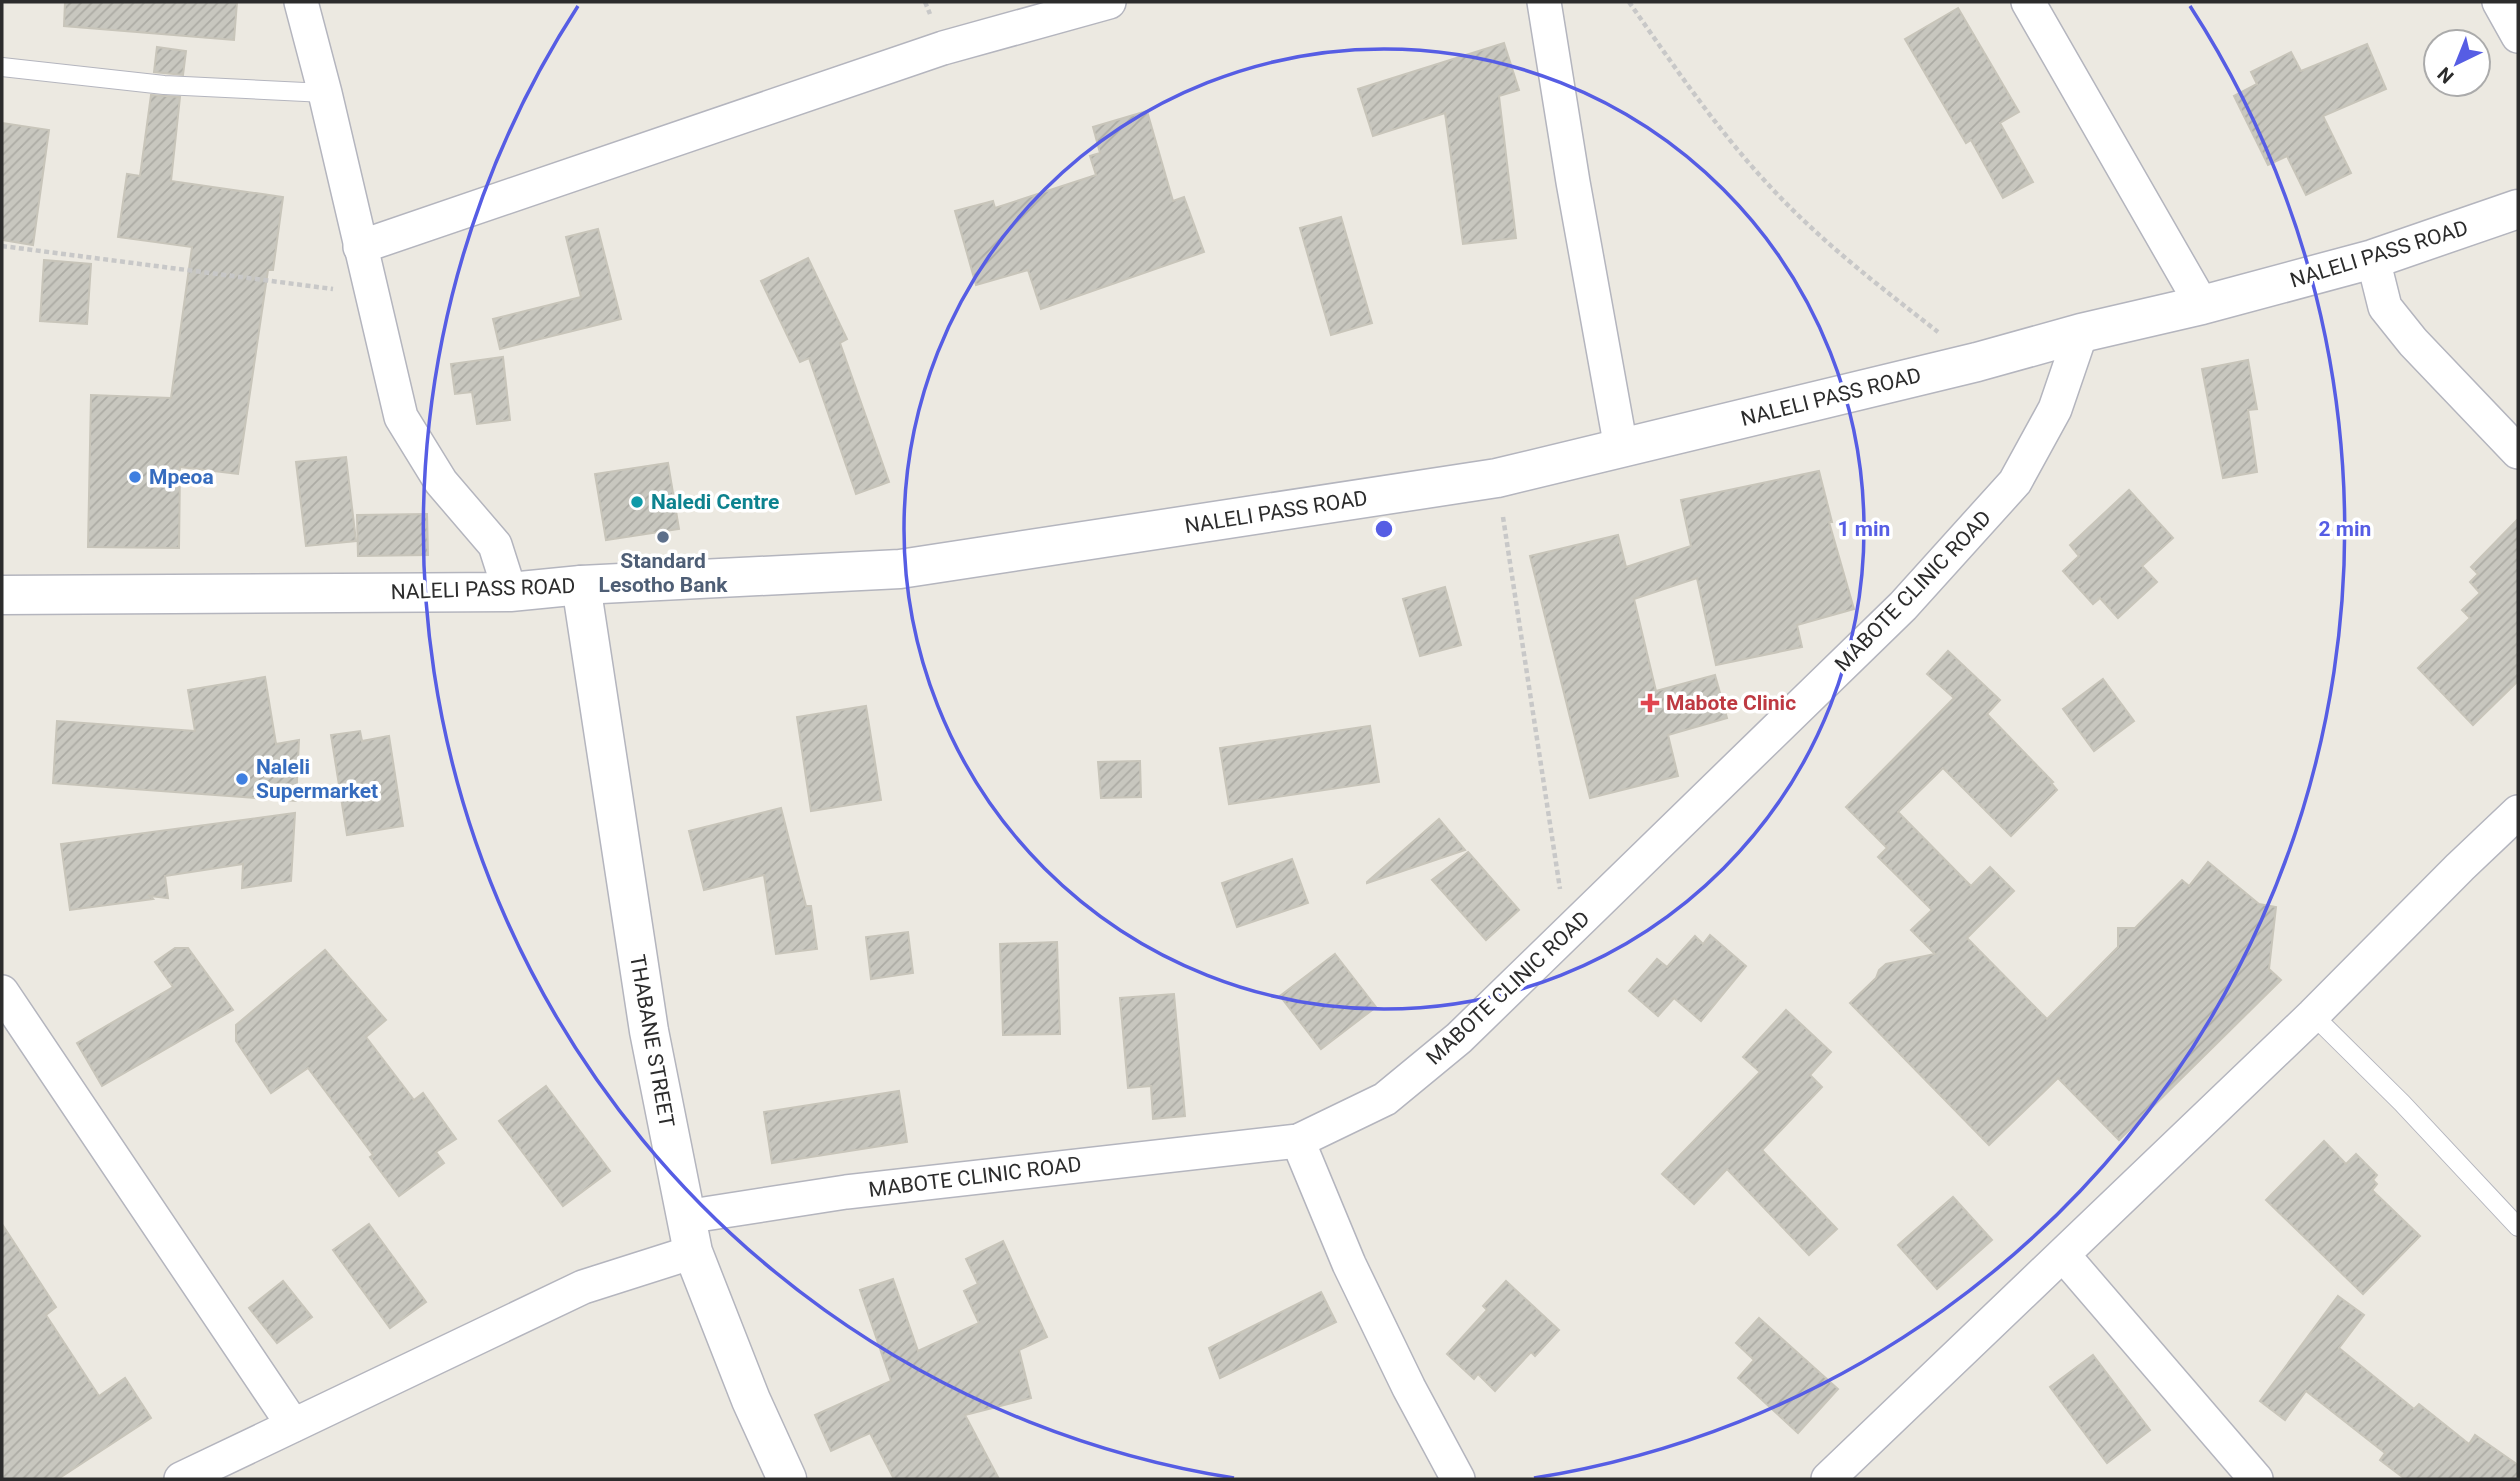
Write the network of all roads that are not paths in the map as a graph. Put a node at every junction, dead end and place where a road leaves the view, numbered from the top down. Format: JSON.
{"nodes":[{"id":1,"x":301,"y":2,"type":"edge"},
{"id":2,"x":1109,"y":2,"type":"edge"},
{"id":3,"x":1544,"y":2,"type":"edge"},
{"id":4,"x":2028,"y":2,"type":"edge"},
{"id":5,"x":2498,"y":2,"type":"edge"},
{"id":6,"x":2518,"y":36,"type":"edge"},
{"id":7,"x":2,"y":67,"type":"edge"},
{"id":8,"x":325,"y":93,"type":"junction"},
{"id":9,"x":2518,"y":209,"type":"edge"},
{"id":10,"x":360,"y":247,"type":"junction"},
{"id":11,"x":2373,"y":260,"type":"junction"},
{"id":12,"x":2202,"y":305,"type":"junction"},
{"id":13,"x":2081,"y":333,"type":"junction"},
{"id":14,"x":1620,"y":448,"type":"junction"},
{"id":15,"x":2518,"y":453,"type":"edge"},
{"id":16,"x":581,"y":585,"type":"junction"},
{"id":17,"x":510,"y":592,"type":"junction"},
{"id":18,"x":2,"y":595,"type":"edge"},
{"id":19,"x":2518,"y":812,"type":"edge"},
{"id":20,"x":2,"y":992,"type":"edge"},
{"id":21,"x":2313,"y":1015,"type":"junction"},
{"id":22,"x":1298,"y":1141,"type":"junction"},
{"id":23,"x":2518,"y":1227,"type":"edge"},
{"id":24,"x":689,"y":1234,"type":"junction"},
{"id":25,"x":2064,"y":1255,"type":"junction"},
{"id":26,"x":293,"y":1425,"type":"junction"},
{"id":27,"x":186,"y":1478,"type":"edge"},
{"id":28,"x":787,"y":1479,"type":"edge"},
{"id":29,"x":1458,"y":1479,"type":"edge"},
{"id":30,"x":1828,"y":1479,"type":"edge"},
{"id":31,"x":2256,"y":1479,"type":"edge"}],
"edges":[{"from":1,"to":8,"type":"street"},
{"from":2,"to":10,"type":"street"},
{"from":3,"to":14,"type":"street"},
{"from":4,"to":12,"type":"street"},
{"from":5,"to":6,"type":"street"},
{"from":7,"to":8,"type":"lane"},
{"from":8,"to":10,"type":"street"},
{"from":9,"to":11,"type":"main road","name":"NALELI PASS ROAD"},
{"from":10,"to":17,"type":"street"},
{"from":11,"to":12,"type":"main road","name":"NALELI PASS ROAD"},
{"from":11,"to":15,"type":"street"},
{"from":12,"to":13,"type":"main road","name":"NALELI PASS ROAD"},
{"from":13,"to":14,"type":"main road","name":"NALELI PASS ROAD"},
{"from":13,"to":22,"type":"street","name":"MABOTE CLINIC ROAD"},
{"from":14,"to":16,"type":"main road","name":"NALELI PASS ROAD"},
{"from":16,"to":17,"type":"main road","name":"NALELI PASS ROAD"},
{"from":16,"to":24,"type":"main road","name":"THABANE STREET"},
{"from":17,"to":18,"type":"main road","name":"NALELI PASS ROAD"},
{"from":19,"to":21,"type":"street"},
{"from":20,"to":26,"type":"street"},
{"from":21,"to":23,"type":"lane"},
{"from":21,"to":25,"type":"street"},
{"from":22,"to":24,"type":"street","name":"MABOTE CLINIC ROAD"},
{"from":22,"to":29,"type":"street"},
{"from":24,"to":26,"type":"street","name":"MABOTE CLINIC ROAD"},
{"from":24,"to":28,"type":"main road","name":"THABANE STREET"},
{"from":25,"to":30,"type":"street"},
{"from":25,"to":31,"type":"street"},
{"from":26,"to":27,"type":"street","name":"MABOTE CLINIC ROAD"}]}
